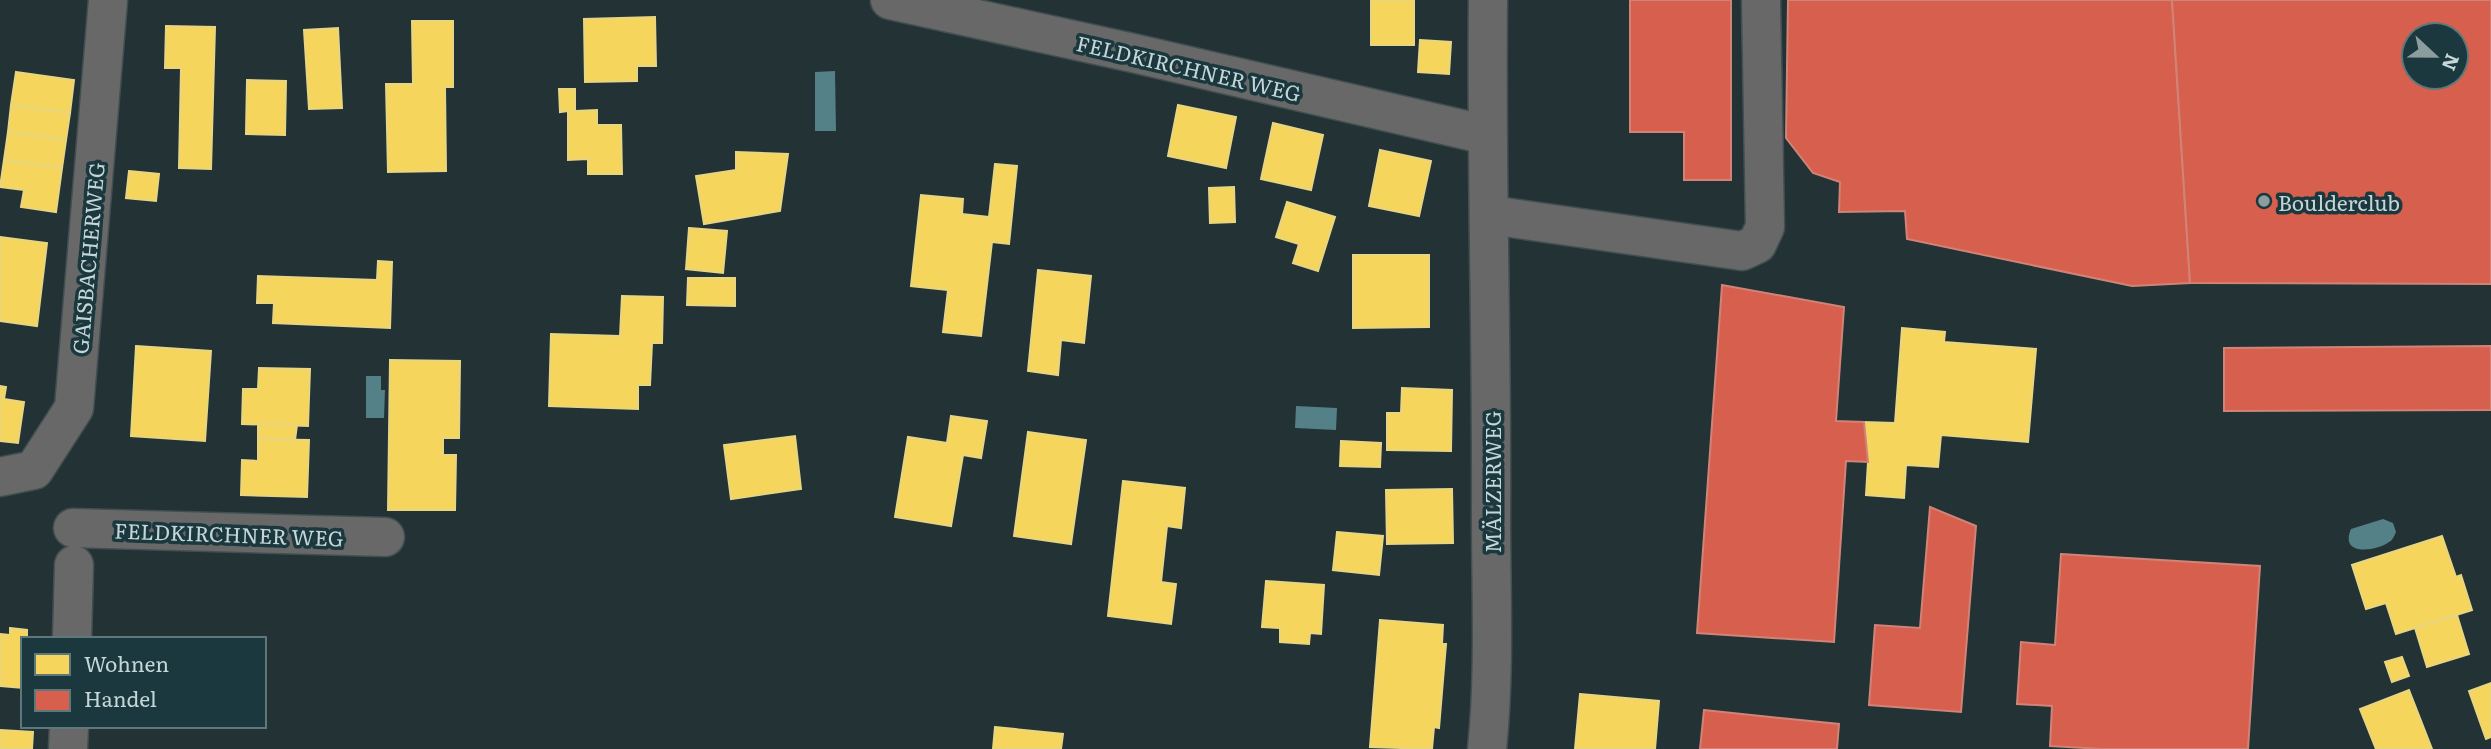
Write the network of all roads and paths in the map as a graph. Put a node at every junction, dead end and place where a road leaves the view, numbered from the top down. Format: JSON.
{"nodes":[{"id":1,"x":108,"y":0,"type":"edge"},
{"id":2,"x":890,"y":0,"type":"edge"},
{"id":3,"x":1488,"y":0,"type":"edge"},
{"id":4,"x":1761,"y":0,"type":"edge"},
{"id":5,"x":1487,"y":135,"type":"junction"},
{"id":6,"x":1490,"y":215,"type":"junction"},
{"id":7,"x":0,"y":477,"type":"edge"},
{"id":8,"x":384,"y":537,"type":"dead end"},
{"id":9,"x":72,"y":637,"type":"edge"},
{"id":10,"x":69,"y":728,"type":"edge"},
{"id":11,"x":68,"y":749,"type":"edge"},
{"id":12,"x":1487,"y":749,"type":"edge"}],
"edges":[{"from":1,"to":7,"type":"street","name":"GAISBACHERWEG"},
{"from":2,"to":5,"type":"street","name":"FELDKIRCHNER WEG"},
{"from":3,"to":5,"type":"street","name":"MÄLZERWEG"},
{"from":4,"to":6,"type":"street"},
{"from":5,"to":6,"type":"street","name":"MÄLZERWEG"},
{"from":6,"to":12,"type":"street","name":"MÄLZERWEG"},
{"from":8,"to":9,"type":"street","name":"FELDKIRCHNER WEG"},
{"from":10,"to":11,"type":"street"}]}
